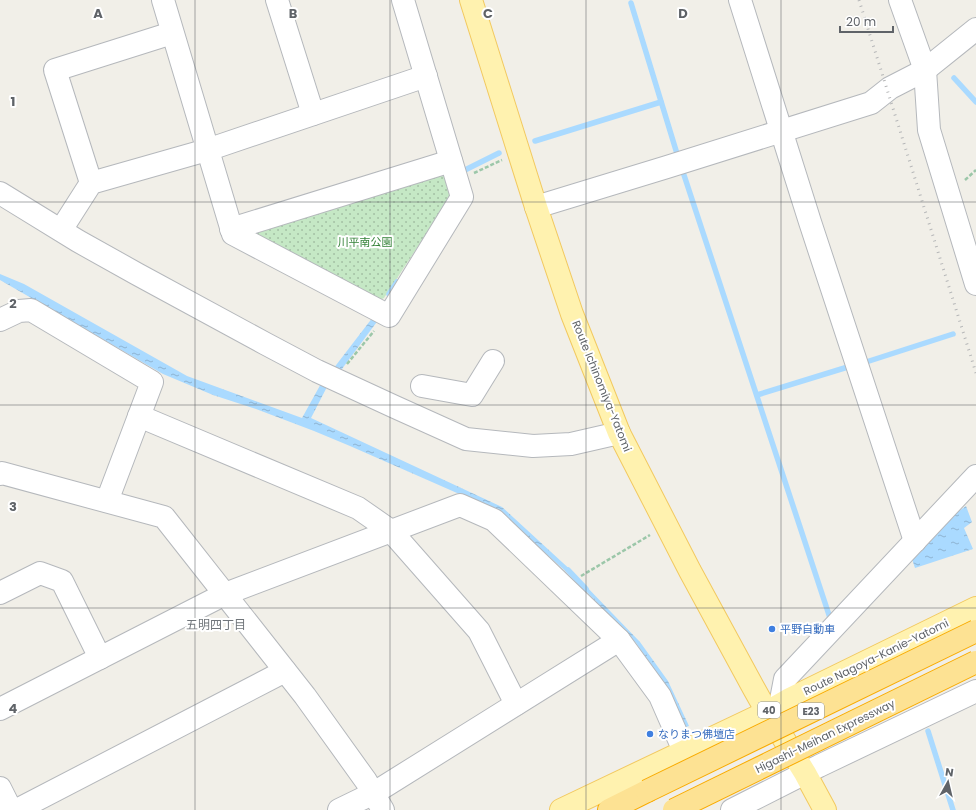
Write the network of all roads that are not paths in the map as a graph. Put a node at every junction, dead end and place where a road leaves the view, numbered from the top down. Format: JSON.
{"nodes":[{"id":1,"x":162,"y":0,"type":"edge"},
{"id":2,"x":277,"y":0,"type":"edge"},
{"id":3,"x":403,"y":0,"type":"edge"},
{"id":4,"x":471,"y":0,"type":"edge"},
{"id":5,"x":740,"y":0,"type":"edge"},
{"id":6,"x":900,"y":0,"type":"edge"},
{"id":7,"x":976,"y":29,"type":"edge"},
{"id":8,"x":172,"y":33,"type":"junction"},
{"id":9,"x":925,"y":70,"type":"junction"},
{"id":10,"x":426,"y":76,"type":"junction"},
{"id":11,"x":312,"y":114,"type":"junction"},
{"id":12,"x":782,"y":130,"type":"junction"},
{"id":13,"x":207,"y":150,"type":"junction"},
{"id":14,"x":451,"y":161,"type":"junction"},
{"id":15,"x":91,"y":183,"type":"junction"},
{"id":16,"x":0,"y":193,"type":"edge"},
{"id":17,"x":536,"y":206,"type":"junction"},
{"id":18,"x":231,"y":229,"type":"junction"},
{"id":19,"x":61,"y":230,"type":"junction"},
{"id":20,"x":976,"y":284,"type":"edge"},
{"id":21,"x":0,"y":320,"type":"edge"},
{"id":22,"x":493,"y":361,"type":"dead end"},
{"id":23,"x":139,"y":416,"type":"junction"},
{"id":24,"x":415,"y":416,"type":"junction"},
{"id":25,"x":618,"y":433,"type":"junction"},
{"id":26,"x":0,"y":474,"type":"edge"},
{"id":27,"x":976,"y":476,"type":"edge"},
{"id":28,"x":107,"y":501,"type":"junction"},
{"id":29,"x":391,"y":531,"type":"junction"},
{"id":30,"x":915,"y":541,"type":"junction"},
{"id":31,"x":0,"y":593,"type":"edge"},
{"id":32,"x":225,"y":594,"type":"junction"},
{"id":33,"x":976,"y":608,"type":"edge"},
{"id":34,"x":976,"y":631,"type":"edge"},
{"id":35,"x":619,"y":640,"type":"junction"},
{"id":36,"x":100,"y":658,"type":"junction"},
{"id":37,"x":976,"y":662,"type":"edge"},
{"id":38,"x":286,"y":671,"type":"junction"},
{"id":39,"x":976,"y":691,"type":"edge"},
{"id":40,"x":516,"y":704,"type":"junction"},
{"id":41,"x":773,"y":708,"type":"junction"},
{"id":42,"x":0,"y":709,"type":"edge"},
{"id":43,"x":684,"y":751,"type":"junction"},
{"id":44,"x":805,"y":773,"type":"junction"},
{"id":45,"x":0,"y":788,"type":"edge"},
{"id":46,"x":378,"y":802,"type":"edge"},
{"id":47,"x":12,"y":810,"type":"edge"},
{"id":48,"x":17,"y":810,"type":"edge"},
{"id":49,"x":339,"y":810,"type":"edge"},
{"id":50,"x":561,"y":810,"type":"edge"},
{"id":51,"x":609,"y":810,"type":"edge"},
{"id":52,"x":674,"y":810,"type":"edge"},
{"id":53,"x":732,"y":810,"type":"edge"},
{"id":54,"x":825,"y":810,"type":"edge"}],
"edges":[{"from":1,"to":8,"type":"street"},
{"from":2,"to":11,"type":"street"},
{"from":3,"to":10,"type":"street"},
{"from":4,"to":17,"type":"main road","name":"Route Ichinomiya-Yatomi"},
{"from":5,"to":12,"type":"street"},
{"from":6,"to":9,"type":"street"},
{"from":7,"to":9,"type":"street"},
{"from":8,"to":13,"type":"street"},
{"from":8,"to":15,"type":"street"},
{"from":9,"to":12,"type":"street"},
{"from":9,"to":20,"type":"street"},
{"from":10,"to":11,"type":"street"},
{"from":10,"to":14,"type":"street"},
{"from":11,"to":13,"type":"street"},
{"from":12,"to":17,"type":"street"},
{"from":12,"to":30,"type":"street"},
{"from":13,"to":15,"type":"street"},
{"from":13,"to":18,"type":"street"},
{"from":14,"to":18,"type":"street"},
{"from":14,"to":18,"type":"street"},
{"from":15,"to":19,"type":"street"},
{"from":16,"to":19,"type":"street"},
{"from":17,"to":25,"type":"main road","name":"Route Ichinomiya-Yatomi"},
{"from":19,"to":24,"type":"street"},
{"from":21,"to":23,"type":"street"},
{"from":22,"to":24,"type":"street"},
{"from":23,"to":28,"type":"street"},
{"from":23,"to":29,"type":"street"},
{"from":24,"to":25,"type":"street"},
{"from":25,"to":41,"type":"main road","name":"Route Ichinomiya-Yatomi"},
{"from":26,"to":28,"type":"street"},
{"from":27,"to":30,"type":"street"},
{"from":28,"to":32,"type":"street"},
{"from":29,"to":32,"type":"street"},
{"from":29,"to":35,"type":"street"},
{"from":29,"to":40,"type":"street"},
{"from":30,"to":41,"type":"street"},
{"from":31,"to":36,"type":"street"},
{"from":32,"to":36,"type":"street"},
{"from":32,"to":38,"type":"street"},
{"from":33,"to":41,"type":"main road","name":"Route Nagoya-Kanie-Yatomi","number":"40"},
{"from":34,"to":51,"type":"highway","number":"E23","bridge":true},
{"from":35,"to":40,"type":"street"},
{"from":35,"to":43,"type":"street"},
{"from":36,"to":42,"type":"street"},
{"from":37,"to":52,"type":"highway","name":"Higashi-Meihan Expressway","number":"E23","bridge":true},
{"from":38,"to":46,"type":"street"},
{"from":38,"to":48,"type":"street"},
{"from":39,"to":44,"type":"street"},
{"from":40,"to":46,"type":"street"},
{"from":41,"to":43,"type":"main road","name":"Route Nagoya-Kanie-Yatomi","number":"40"},
{"from":41,"to":44,"type":"main road","name":"Route Ichinomiya-Yatomi"},
{"from":43,"to":50,"type":"main road","name":"Route Nagoya-Kanie-Yatomi","number":"40"},
{"from":44,"to":53,"type":"street"},
{"from":44,"to":54,"type":"main road","name":"Route Ichinomiya-Yatomi"},
{"from":45,"to":47,"type":"street"},
{"from":46,"to":49,"type":"street"}]}
